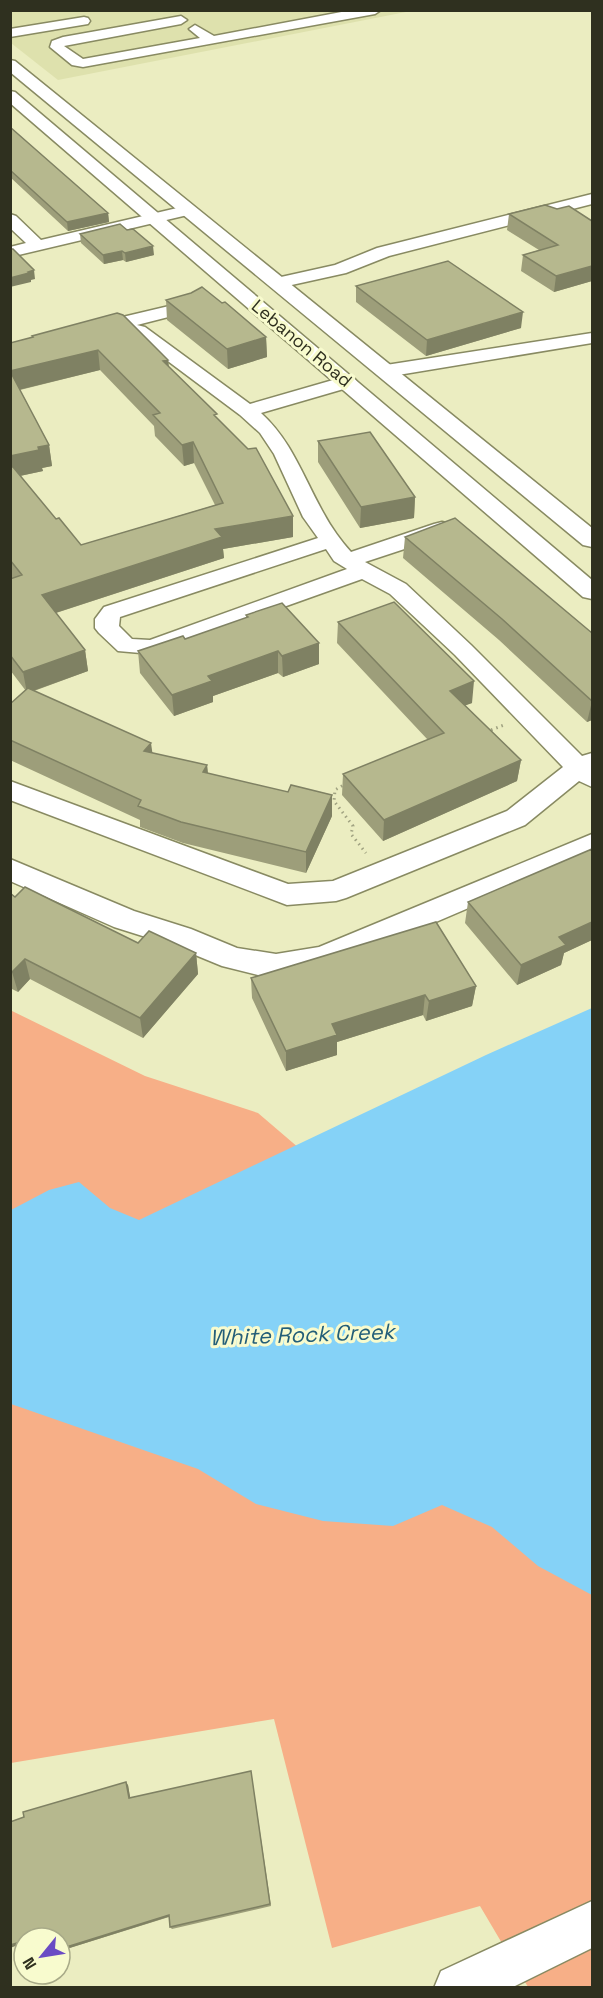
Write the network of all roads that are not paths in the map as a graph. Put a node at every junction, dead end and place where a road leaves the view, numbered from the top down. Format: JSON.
{"nodes":[{"id":1,"x":167,"y":10,"type":"edge"},
{"id":2,"x":375,"y":10,"type":"edge"},
{"id":3,"x":118,"y":18,"type":"dead end"},
{"id":4,"x":99,"y":19,"type":"dead end"},
{"id":5,"x":181,"y":20,"type":"junction"},
{"id":6,"x":10,"y":33,"type":"edge"},
{"id":7,"x":10,"y":40,"type":"edge"},
{"id":8,"x":212,"y":40,"type":"junction"},
{"id":9,"x":10,"y":64,"type":"edge"},
{"id":10,"x":10,"y":95,"type":"edge"},
{"id":11,"x":592,"y":199,"type":"edge"},
{"id":12,"x":190,"y":210,"type":"junction"},
{"id":13,"x":155,"y":218,"type":"junction"},
{"id":14,"x":10,"y":219,"type":"edge"},
{"id":15,"x":37,"y":245,"type":"junction"},
{"id":16,"x":10,"y":252,"type":"edge"},
{"id":17,"x":278,"y":283,"type":"junction"},
{"id":18,"x":186,"y":307,"type":"edge"},
{"id":19,"x":116,"y":325,"type":"junction"},
{"id":20,"x":77,"y":333,"type":"edge"},
{"id":21,"x":592,"y":338,"type":"edge"},
{"id":22,"x":386,"y":371,"type":"junction"},
{"id":23,"x":347,"y":382,"type":"junction"},
{"id":24,"x":248,"y":411,"type":"junction"},
{"id":25,"x":448,"y":526,"type":"edge"},
{"id":26,"x":592,"y":540,"type":"edge"},
{"id":27,"x":330,"y":541,"type":"junction"},
{"id":28,"x":356,"y":566,"type":"junction"},
{"id":29,"x":592,"y":592,"type":"edge"},
{"id":30,"x":588,"y":770,"type":"edge"},
{"id":31,"x":10,"y":790,"type":"edge"},
{"id":32,"x":592,"y":843,"type":"edge"},
{"id":33,"x":10,"y":868,"type":"edge"},
{"id":34,"x":592,"y":1924,"type":"edge"},
{"id":35,"x":462,"y":1987,"type":"edge"}],
"edges":[{"from":1,"to":5,"type":"street"},
{"from":2,"to":8,"type":"street"},
{"from":3,"to":7,"type":"street"},
{"from":4,"to":6,"type":"street"},
{"from":5,"to":8,"type":"street"},
{"from":5,"to":8,"type":"street"},
{"from":9,"to":12,"type":"main road","name":"Lebanon Road"},
{"from":10,"to":13,"type":"main road","name":"Lebanon Road"},
{"from":11,"to":17,"type":"street"},
{"from":12,"to":13,"type":"street"},
{"from":12,"to":17,"type":"main road","name":"Lebanon Road"},
{"from":13,"to":15,"type":"street"},
{"from":13,"to":23,"type":"main road","name":"Lebanon Road"},
{"from":14,"to":15,"type":"street"},
{"from":15,"to":16,"type":"street"},
{"from":17,"to":22,"type":"main road","name":"Lebanon Road"},
{"from":18,"to":19,"type":"street"},
{"from":19,"to":20,"type":"street"},
{"from":19,"to":24,"type":"street"},
{"from":21,"to":22,"type":"street"},
{"from":22,"to":23,"type":"main road"},
{"from":22,"to":26,"type":"main road","name":"Lebanon Road"},
{"from":23,"to":24,"type":"street"},
{"from":23,"to":29,"type":"main road","name":"Lebanon Road"},
{"from":24,"to":27,"type":"street"},
{"from":25,"to":28,"type":"street"},
{"from":27,"to":28,"type":"street"},
{"from":27,"to":28,"type":"street"},
{"from":28,"to":30,"type":"street"},
{"from":30,"to":31,"type":"street"},
{"from":32,"to":33,"type":"street"},
{"from":34,"to":35,"type":"street"}]}
